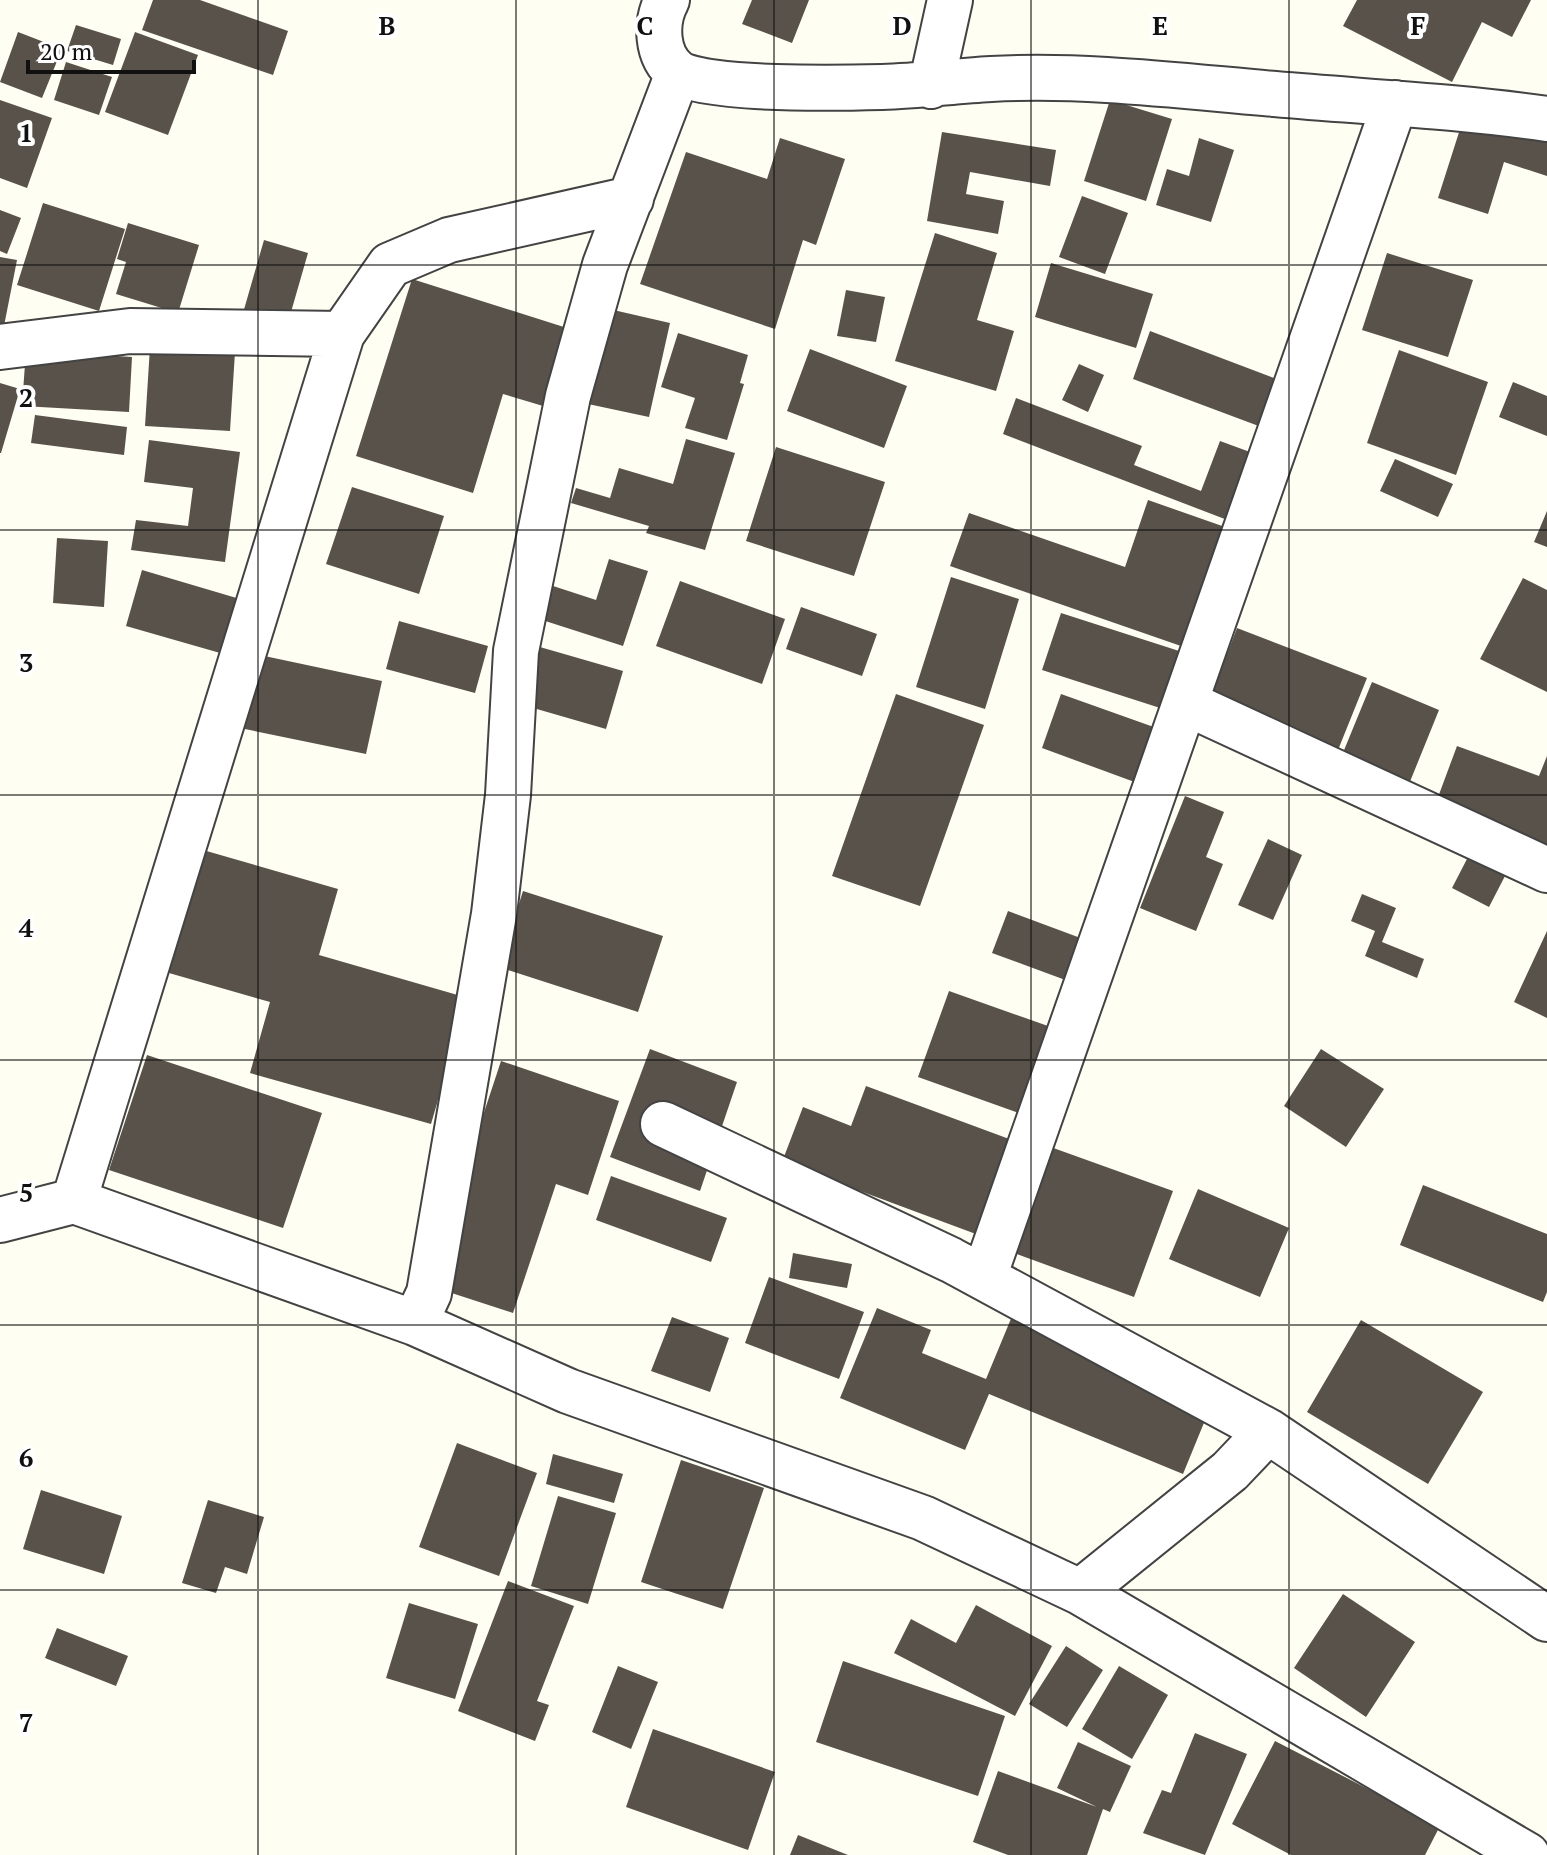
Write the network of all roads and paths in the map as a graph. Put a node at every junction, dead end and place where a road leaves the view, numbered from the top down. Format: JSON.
{"nodes":[{"id":1,"x":667,"y":0,"type":"edge"},
{"id":2,"x":950,"y":0,"type":"edge"},
{"id":3,"x":678,"y":73,"type":"junction"},
{"id":4,"x":931,"y":86,"type":"junction"},
{"id":5,"x":1395,"y":103,"type":"junction"},
{"id":6,"x":1547,"y":119,"type":"edge"},
{"id":7,"x":631,"y":199,"type":"junction"},
{"id":8,"x":342,"y":334,"type":"junction"},
{"id":9,"x":0,"y":347,"type":"edge"},
{"id":10,"x":1186,"y":703,"type":"junction"},
{"id":11,"x":1547,"y":870,"type":"edge"},
{"id":12,"x":663,"y":1124,"type":"dead end"},
{"id":13,"x":74,"y":1201,"type":"junction"},
{"id":14,"x":0,"y":1220,"type":"edge"},
{"id":15,"x":984,"y":1277,"type":"junction"},
{"id":16,"x":415,"y":1323,"type":"junction"},
{"id":17,"x":1268,"y":1431,"type":"junction"},
{"id":18,"x":1080,"y":1592,"type":"junction"},
{"id":19,"x":1547,"y":1619,"type":"edge"},
{"id":20,"x":1527,"y":1855,"type":"edge"}],
"edges":[{"from":1,"to":3,"type":"street"},
{"from":2,"to":4,"type":"street"},
{"from":3,"to":4,"type":"street"},
{"from":3,"to":7,"type":"street"},
{"from":4,"to":5,"type":"street"},
{"from":5,"to":6,"type":"street"},
{"from":5,"to":10,"type":"street"},
{"from":7,"to":8,"type":"street"},
{"from":7,"to":16,"type":"street"},
{"from":8,"to":9,"type":"street"},
{"from":8,"to":13,"type":"street"},
{"from":10,"to":11,"type":"street"},
{"from":10,"to":15,"type":"street"},
{"from":12,"to":15,"type":"street"},
{"from":13,"to":14,"type":"street"},
{"from":13,"to":16,"type":"street"},
{"from":15,"to":17,"type":"street"},
{"from":16,"to":18,"type":"street"},
{"from":17,"to":18,"type":"street"},
{"from":17,"to":19,"type":"street"},
{"from":18,"to":20,"type":"street"}]}
